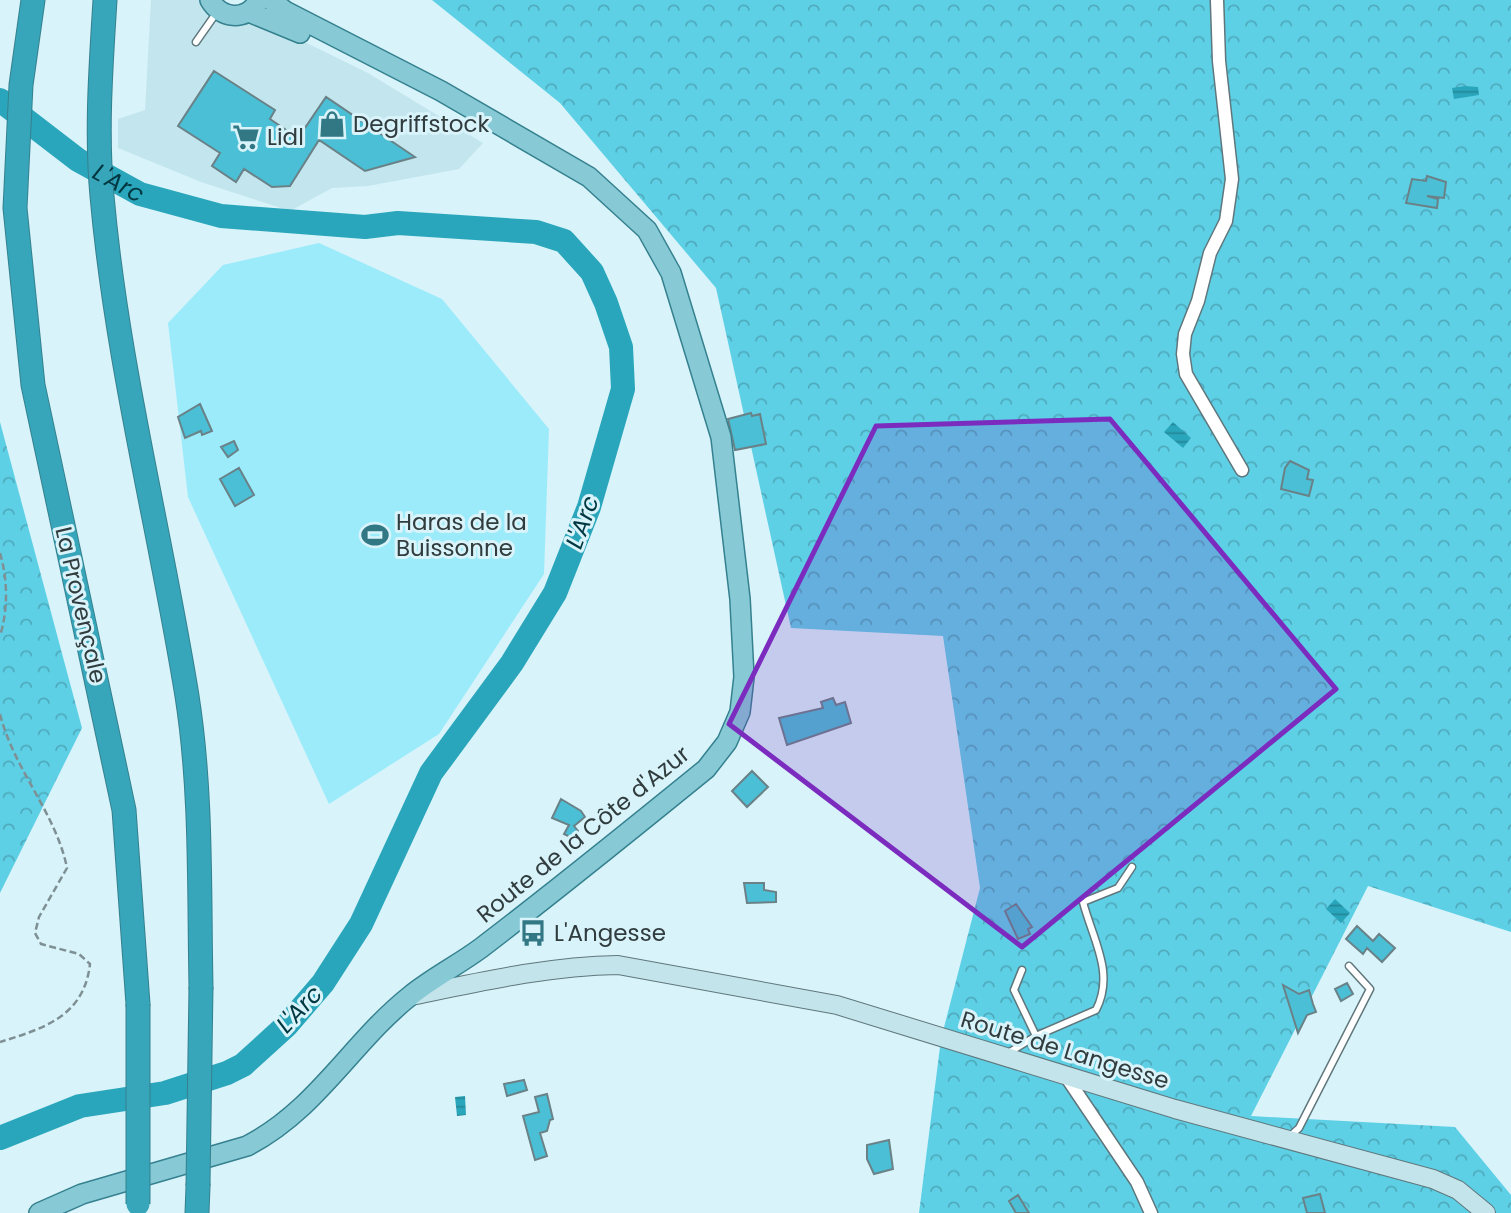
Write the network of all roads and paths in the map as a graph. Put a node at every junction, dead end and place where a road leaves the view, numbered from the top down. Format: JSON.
{"nodes":[{"id":1,"x":33,"y":0,"type":"edge"},
{"id":2,"x":105,"y":0,"type":"edge"},
{"id":3,"x":271,"y":0,"type":"edge"},
{"id":4,"x":1217,"y":0,"type":"edge"},
{"id":5,"x":214,"y":5,"type":"edge"},
{"id":6,"x":254,"y":6,"type":"edge"},
{"id":7,"x":196,"y":43,"type":"dead end"},
{"id":8,"x":612,"y":196,"type":"junction"},
{"id":9,"x":1242,"y":470,"type":"dead end"},
{"id":10,"x":0,"y":553,"type":"edge"},
{"id":11,"x":0,"y":636,"type":"edge"},
{"id":12,"x":0,"y":714,"type":"edge"},
{"id":13,"x":1132,"y":867,"type":"dead end"},
{"id":14,"x":1349,"y":966,"type":"dead end"},
{"id":15,"x":1022,"y":970,"type":"dead end"},
{"id":16,"x":410,"y":996,"type":"junction"},
{"id":17,"x":1036,"y":1035,"type":"junction"},
{"id":18,"x":0,"y":1042,"type":"edge"},
{"id":19,"x":1003,"y":1056,"type":"junction"},
{"id":20,"x":1065,"y":1075,"type":"junction"},
{"id":21,"x":1287,"y":1139,"type":"junction"},
{"id":22,"x":138,"y":1208,"type":"edge"},
{"id":23,"x":39,"y":1213,"type":"edge"},
{"id":24,"x":197,"y":1213,"type":"edge"},
{"id":25,"x":1152,"y":1213,"type":"edge"},
{"id":26,"x":1486,"y":1213,"type":"edge"}],
"edges":[{"from":1,"to":22,"type":"highway","name":"La Provençale","bridge":true},
{"from":2,"to":24,"type":"highway","bridge":true},
{"from":3,"to":8,"type":"main road"},
{"from":4,"to":9,"type":"street"},
{"from":5,"to":6,"type":"main road"},
{"from":5,"to":7,"type":"lane"},
{"from":6,"to":8,"type":"main road"},
{"from":8,"to":16,"type":"main road","name":"Route de la Côte d'Azur"},
{"from":10,"to":11,"type":"path"},
{"from":12,"to":18,"type":"path"},
{"from":13,"to":17,"type":"lane"},
{"from":14,"to":21,"type":"lane"},
{"from":15,"to":17,"type":"lane"},
{"from":16,"to":19,"type":"street","name":"Route de Langesse"},
{"from":16,"to":23,"type":"main road","name":"Route de la Côte d'Azur"},
{"from":17,"to":19,"type":"lane"},
{"from":19,"to":20,"type":"street","name":"Route de Langesse"},
{"from":20,"to":21,"type":"street","name":"Route de Langesse"},
{"from":20,"to":25,"type":"street"},
{"from":21,"to":26,"type":"street","name":"Route de Langesse"}]}
